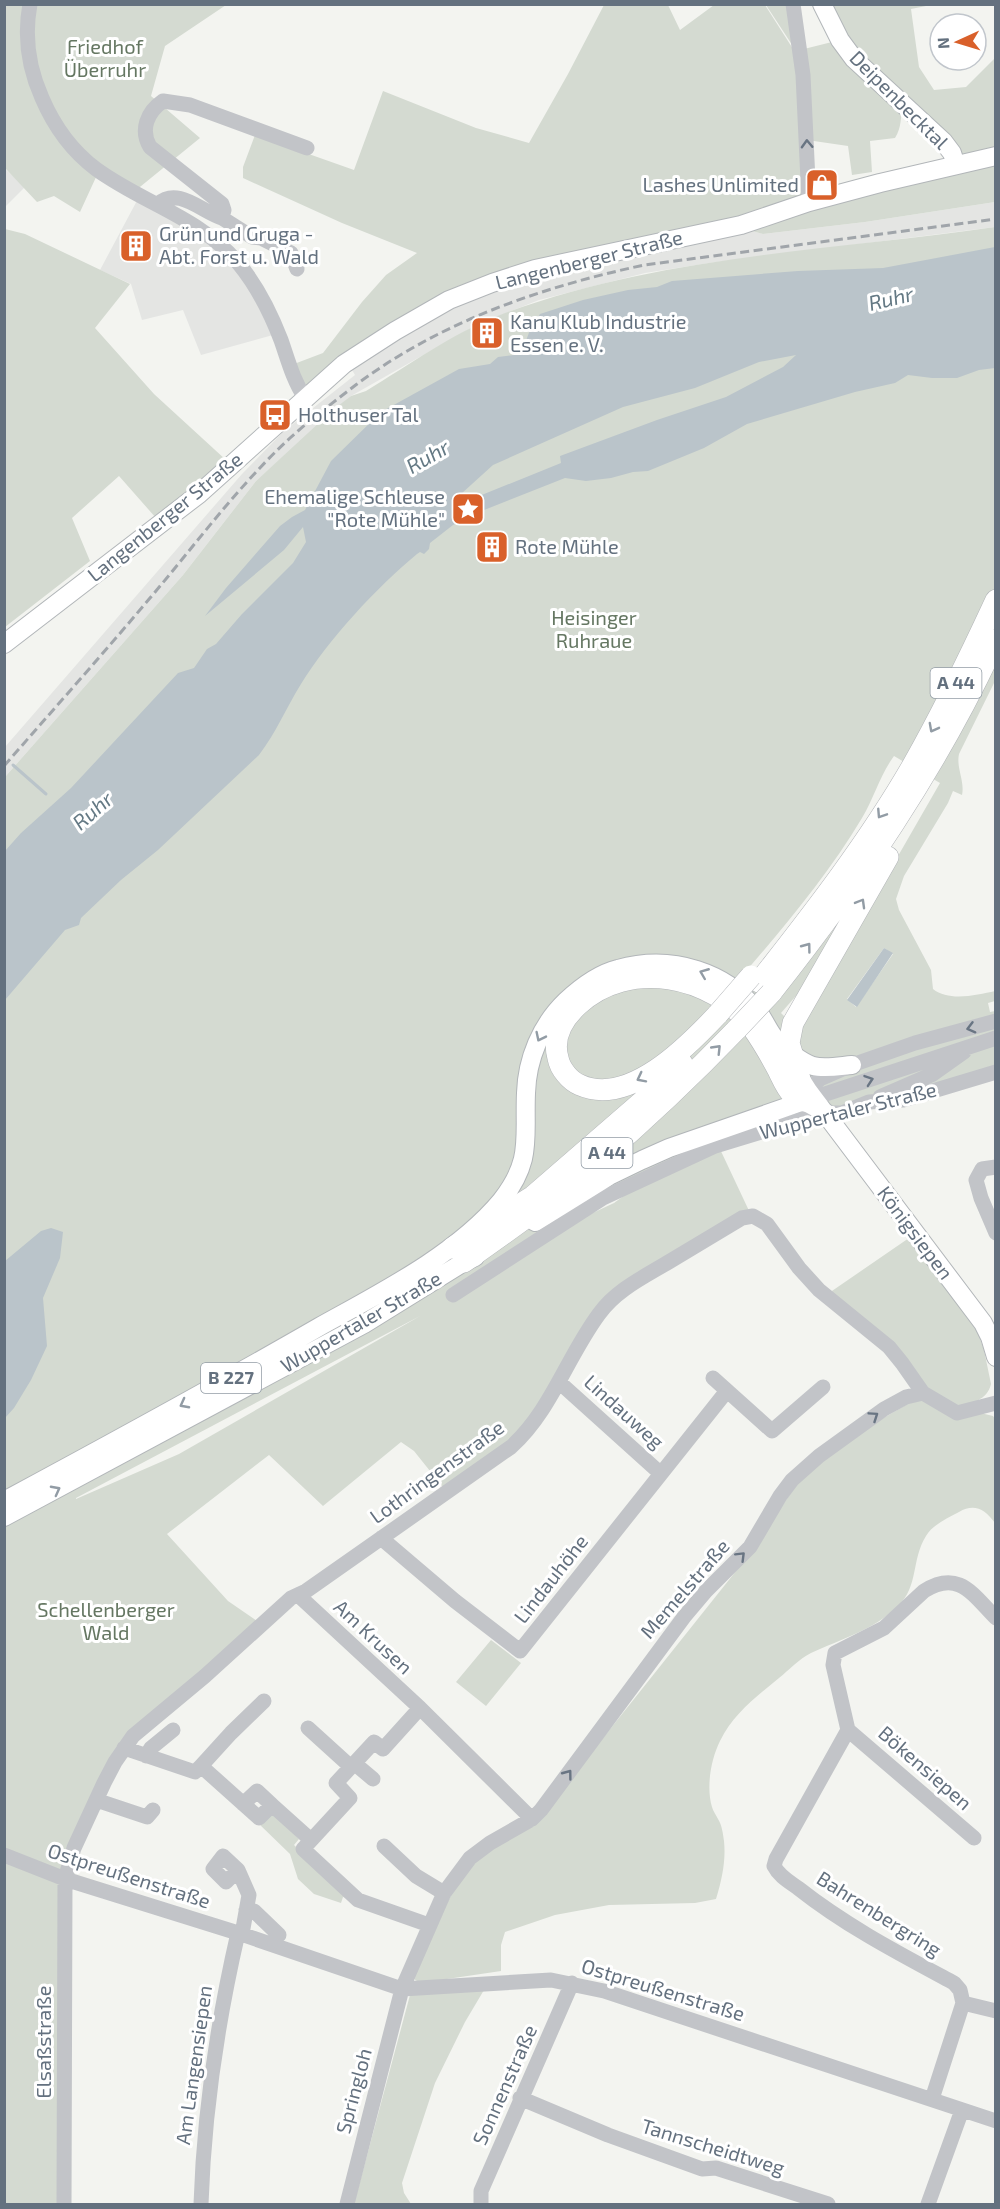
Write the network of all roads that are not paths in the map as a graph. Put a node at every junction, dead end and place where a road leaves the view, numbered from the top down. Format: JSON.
{"nodes":[{"id":1,"x":30,"y":4,"type":"edge"},
{"id":2,"x":793,"y":4,"type":"edge"},
{"id":3,"x":822,"y":4,"type":"edge"},
{"id":4,"x":308,"y":148,"type":"dead end"},
{"id":5,"x":996,"y":156,"type":"edge"},
{"id":6,"x":956,"y":165,"type":"junction"},
{"id":7,"x":809,"y":202,"type":"junction"},
{"id":8,"x":158,"y":204,"type":"junction"},
{"id":9,"x":222,"y":218,"type":"junction"},
{"id":10,"x":297,"y":269,"type":"dead end"},
{"id":11,"x":305,"y":398,"type":"junction"},
{"id":12,"x":996,"y":600,"type":"edge"},
{"id":13,"x":996,"y":640,"type":"edge"},
{"id":14,"x":4,"y":644,"type":"edge"},
{"id":15,"x":920,"y":769,"type":"junction"},
{"id":16,"x":760,"y":984,"type":"junction"},
{"id":17,"x":727,"y":1020,"type":"junction"},
{"id":18,"x":996,"y":1021,"type":"edge"},
{"id":19,"x":996,"y":1038,"type":"edge"},
{"id":20,"x":972,"y":1045,"type":"junction"},
{"id":21,"x":785,"y":1048,"type":"junction"},
{"id":22,"x":852,"y":1065,"type":"junction"},
{"id":23,"x":996,"y":1072,"type":"edge"},
{"id":24,"x":806,"y":1093,"type":"junction"},
{"id":25,"x":869,"y":1102,"type":"junction"},
{"id":26,"x":826,"y":1113,"type":"junction"},
{"id":27,"x":996,"y":1167,"type":"edge"},
{"id":28,"x":996,"y":1233,"type":"edge"},
{"id":29,"x":458,"y":1255,"type":"junction"},
{"id":30,"x":453,"y":1295,"type":"dead end"},
{"id":31,"x":996,"y":1357,"type":"edge"},
{"id":32,"x":713,"y":1378,"type":"dead end"},
{"id":33,"x":559,"y":1382,"type":"junction"},
{"id":34,"x":823,"y":1387,"type":"dead end"},
{"id":35,"x":726,"y":1392,"type":"junction"},
{"id":36,"x":923,"y":1393,"type":"junction"},
{"id":37,"x":996,"y":1403,"type":"edge"},
{"id":38,"x":660,"y":1473,"type":"junction"},
{"id":39,"x":4,"y":1501,"type":"edge"},
{"id":40,"x":4,"y":1517,"type":"edge"},
{"id":41,"x":381,"y":1538,"type":"junction"},
{"id":42,"x":298,"y":1595,"type":"junction"},
{"id":43,"x":996,"y":1618,"type":"edge"},
{"id":44,"x":264,"y":1701,"type":"dead end"},
{"id":45,"x":420,"y":1708,"type":"junction"},
{"id":46,"x":309,"y":1728,"type":"dead end"},
{"id":47,"x":173,"y":1730,"type":"dead end"},
{"id":48,"x":848,"y":1730,"type":"junction"},
{"id":49,"x":124,"y":1748,"type":"junction"},
{"id":50,"x":146,"y":1756,"type":"junction"},
{"id":51,"x":352,"y":1765,"type":"junction"},
{"id":52,"x":201,"y":1766,"type":"junction"},
{"id":53,"x":373,"y":1779,"type":"dead end"},
{"id":54,"x":96,"y":1800,"type":"junction"},
{"id":55,"x":153,"y":1810,"type":"dead end"},
{"id":56,"x":532,"y":1819,"type":"junction"},
{"id":57,"x":974,"y":1838,"type":"dead end"},
{"id":58,"x":310,"y":1840,"type":"junction"},
{"id":59,"x":384,"y":1846,"type":"dead end"},
{"id":60,"x":4,"y":1855,"type":"edge"},
{"id":61,"x":238,"y":1870,"type":"dead end"},
{"id":62,"x":65,"y":1879,"type":"junction"},
{"id":63,"x":444,"y":1893,"type":"junction"},
{"id":64,"x":246,"y":1910,"type":"junction"},
{"id":65,"x":429,"y":1925,"type":"junction"},
{"id":66,"x":240,"y":1934,"type":"junction"},
{"id":67,"x":279,"y":1935,"type":"dead end"},
{"id":68,"x":572,"y":1983,"type":"junction"},
{"id":69,"x":402,"y":1989,"type":"junction"},
{"id":70,"x":963,"y":2003,"type":"junction"},
{"id":71,"x":996,"y":2011,"type":"edge"},
{"id":72,"x":520,"y":2098,"type":"junction"},
{"id":73,"x":932,"y":2099,"type":"junction"},
{"id":74,"x":962,"y":2110,"type":"junction"},
{"id":75,"x":996,"y":2121,"type":"edge"},
{"id":76,"x":64,"y":2205,"type":"edge"},
{"id":77,"x":201,"y":2205,"type":"edge"},
{"id":78,"x":346,"y":2205,"type":"edge"},
{"id":79,"x":481,"y":2205,"type":"edge"},
{"id":80,"x":828,"y":2205,"type":"edge"},
{"id":81,"x":928,"y":2205,"type":"edge"}],
"edges":[{"from":1,"to":8,"type":"street"},
{"from":7,"to":2,"type":"street","one_way":true},
{"from":3,"to":6,"type":"main road","name":"Deipenbecktal"},
{"from":4,"to":9,"type":"street"},
{"from":5,"to":6,"type":"main road","name":"Langenberger Straße"},
{"from":6,"to":7,"type":"main road","name":"Langenberger Straße"},
{"from":7,"to":11,"type":"main road","name":"Langenberger Straße"},
{"from":8,"to":9,"type":"street"},
{"from":8,"to":11,"type":"street"},
{"from":9,"to":10,"type":"street"},
{"from":11,"to":14,"type":"main road","name":"Langenberger Straße"},
{"from":12,"to":15,"type":"highway","number":"A 44","one_way":true},
{"from":13,"to":15,"type":"highway","number":"A 44"},
{"from":15,"to":16,"type":"highway","number":"A 44","one_way":true},
{"from":16,"to":15,"type":"highway","number":"A 44","one_way":true},
{"from":21,"to":15,"type":"highway","one_way":true},
{"from":16,"to":17,"type":"highway","number":"A 44","bridge":true},
{"from":17,"to":24,"type":"highway","one_way":true},
{"from":17,"to":29,"type":"highway","number":"A 44"},
{"from":18,"to":22,"type":"street","name":"Wuppertaler Straße","one_way":true},
{"from":19,"to":20,"type":"street","name":"Wuppertaler Straße"},
{"from":24,"to":20,"type":"street","name":"Wuppertaler Straße","one_way":true},
{"from":20,"to":25,"type":"street"},
{"from":21,"to":22,"type":"main road"},
{"from":21,"to":24,"type":"highway"},
{"from":21,"to":29,"type":"main road","one_way":true},
{"from":22,"to":24,"type":"street","name":"Wuppertaler Straße"},
{"from":23,"to":25,"type":"street","name":"Wuppertaler Straße"},
{"from":24,"to":26,"type":"main road","name":"Königsiepen"},
{"from":24,"to":29,"type":"main road"},
{"from":25,"to":26,"type":"street","name":"Wuppertaler Straße"},
{"from":26,"to":30,"type":"street","name":"Wuppertaler Straße"},
{"from":26,"to":31,"type":"main road","name":"Königsiepen"},
{"from":27,"to":28,"type":"street"},
{"from":29,"to":39,"type":"main road","name":"Wuppertaler Straße","number":"B 227","one_way":true},
{"from":40,"to":29,"type":"main road","name":"Wuppertaler Straße","number":"B 227","one_way":true},
{"from":32,"to":35,"type":"street"},
{"from":33,"to":36,"type":"street","name":"Lothringenstraße"},
{"from":33,"to":38,"type":"street","name":"Lindauweg"},
{"from":33,"to":41,"type":"street","name":"Lothringenstraße"},
{"from":34,"to":35,"type":"street"},
{"from":35,"to":38,"type":"street","name":"Lindauhöhe"},
{"from":36,"to":37,"type":"street"},
{"from":56,"to":36,"type":"street","name":"Memelstraße","one_way":true},
{"from":38,"to":41,"type":"street","name":"Lindauhöhe"},
{"from":41,"to":42,"type":"street","name":"Lothringenstraße"},
{"from":42,"to":45,"type":"street","name":"Am Krusen"},
{"from":42,"to":49,"type":"street","name":"Lothringenstraße"},
{"from":43,"to":48,"type":"street"},
{"from":44,"to":52,"type":"street"},
{"from":45,"to":51,"type":"street"},
{"from":45,"to":56,"type":"street","name":"Am Krusen"},
{"from":46,"to":51,"type":"street"},
{"from":47,"to":50,"type":"street"},
{"from":48,"to":57,"type":"street","name":"Bökensiepen"},
{"from":48,"to":70,"type":"street","name":"Bahrenbergring"},
{"from":49,"to":50,"type":"street"},
{"from":49,"to":54,"type":"street","name":"Lothringenstraße"},
{"from":50,"to":52,"type":"street"},
{"from":51,"to":53,"type":"street"},
{"from":51,"to":58,"type":"street"},
{"from":52,"to":58,"type":"street"},
{"from":54,"to":55,"type":"street"},
{"from":54,"to":62,"type":"street","name":"Lothringenstraße"},
{"from":56,"to":63,"type":"street","name":"Memelstraße"},
{"from":58,"to":65,"type":"street"},
{"from":59,"to":63,"type":"street"},
{"from":60,"to":62,"type":"street","name":"Ostpreußenstraße"},
{"from":61,"to":64,"type":"street"},
{"from":62,"to":66,"type":"street","name":"Ostpreußenstraße"},
{"from":62,"to":76,"type":"street","name":"Elsaßstraße"},
{"from":63,"to":65,"type":"street","name":"Memelstraße"},
{"from":64,"to":66,"type":"street"},
{"from":64,"to":67,"type":"street"},
{"from":65,"to":69,"type":"street","name":"Memelstraße"},
{"from":66,"to":69,"type":"street","name":"Ostpreußenstraße"},
{"from":66,"to":77,"type":"street","name":"Am Langensiepen"},
{"from":68,"to":69,"type":"street","name":"Ostpreußenstraße"},
{"from":68,"to":72,"type":"street","name":"Sonnenstraße"},
{"from":68,"to":73,"type":"street","name":"Ostpreußenstraße"},
{"from":69,"to":78,"type":"street","name":"Springloh"},
{"from":70,"to":71,"type":"street"},
{"from":70,"to":73,"type":"street"},
{"from":72,"to":79,"type":"street","name":"Sonnenstraße"},
{"from":72,"to":80,"type":"street","name":"Tannscheidtweg"},
{"from":73,"to":74,"type":"street","name":"Ostpreußenstraße"},
{"from":74,"to":75,"type":"street","name":"Ostpreußenstraße"},
{"from":74,"to":81,"type":"street"}]}
